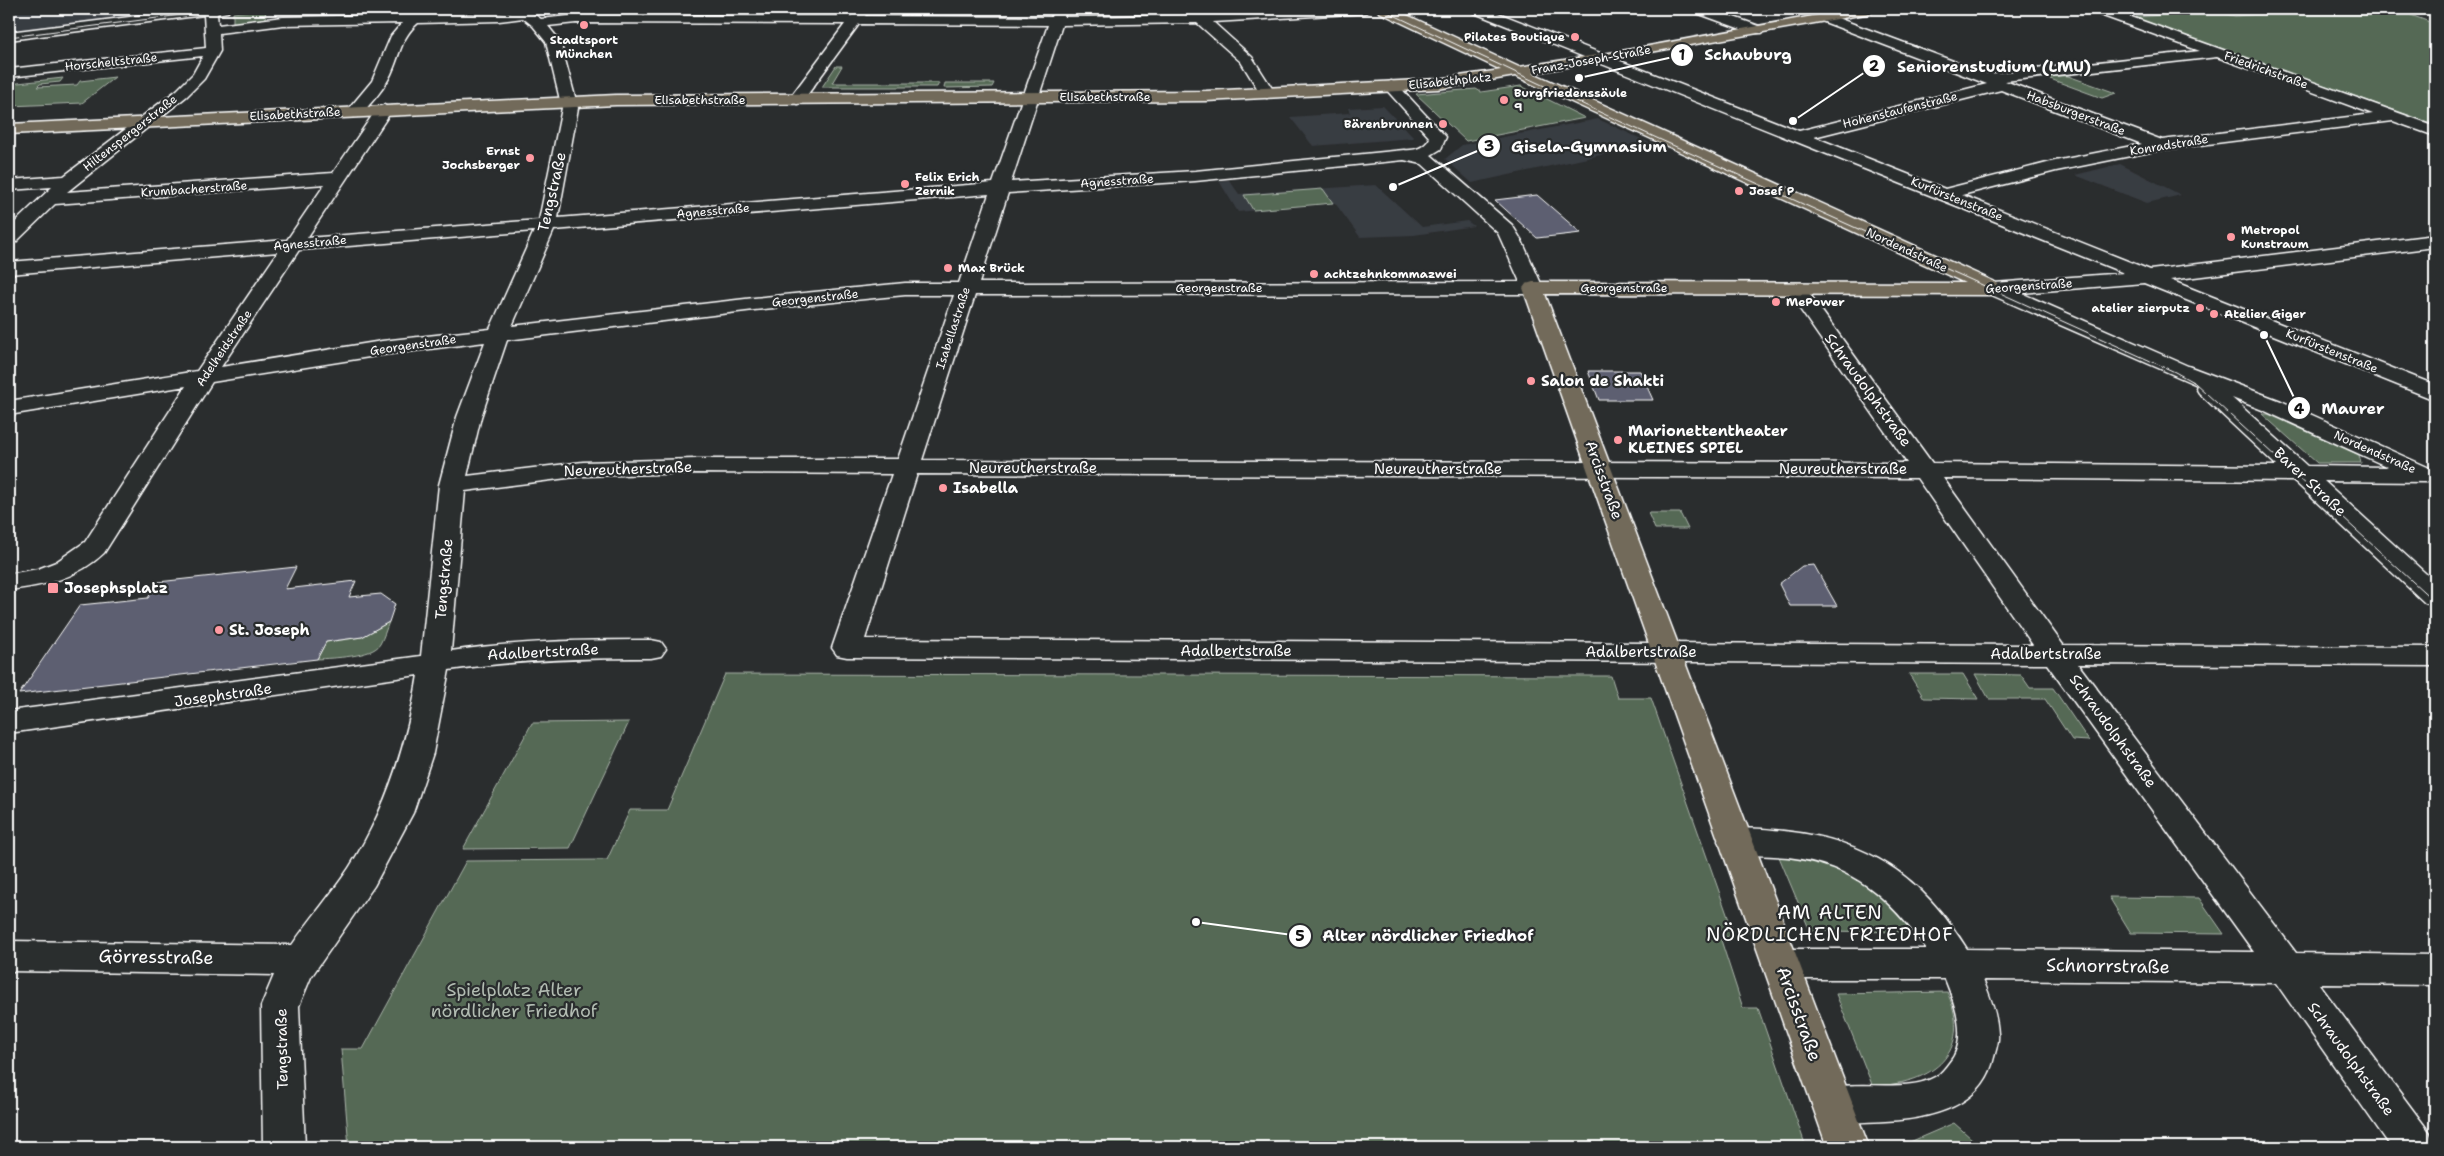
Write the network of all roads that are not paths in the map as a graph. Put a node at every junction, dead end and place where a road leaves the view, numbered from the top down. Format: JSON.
{"nodes":[{"id":1,"x":215,"y":9,"type":"edge"},
{"id":2,"x":655,"y":9,"type":"edge"},
{"id":3,"x":1365,"y":9,"type":"edge"},
{"id":4,"x":1384,"y":9,"type":"edge"},
{"id":5,"x":1477,"y":9,"type":"edge"},
{"id":6,"x":1699,"y":9,"type":"edge"},
{"id":7,"x":1871,"y":9,"type":"edge"},
{"id":8,"x":2097,"y":9,"type":"edge"},
{"id":9,"x":860,"y":14,"type":"edge"},
{"id":10,"x":271,"y":15,"type":"edge"},
{"id":11,"x":527,"y":15,"type":"edge"},
{"id":12,"x":1058,"y":15,"type":"edge"},
{"id":13,"x":1824,"y":17,"type":"junction"},
{"id":14,"x":414,"y":19,"type":"junction"},
{"id":15,"x":645,"y":19,"type":"junction"},
{"id":16,"x":1202,"y":20,"type":"junction"},
{"id":17,"x":213,"y":30,"type":"junction"},
{"id":18,"x":1757,"y":30,"type":"junction"},
{"id":19,"x":9,"y":36,"type":"edge"},
{"id":20,"x":212,"y":51,"type":"junction"},
{"id":21,"x":2219,"y":53,"type":"junction"},
{"id":22,"x":1604,"y":58,"type":"junction"},
{"id":23,"x":9,"y":73,"type":"edge"},
{"id":24,"x":1519,"y":73,"type":"junction"},
{"id":25,"x":1986,"y":79,"type":"junction"},
{"id":26,"x":2002,"y":85,"type":"junction"},
{"id":27,"x":1391,"y":86,"type":"junction"},
{"id":28,"x":1267,"y":94,"type":"junction"},
{"id":29,"x":1032,"y":98,"type":"junction"},
{"id":30,"x":797,"y":99,"type":"junction"},
{"id":31,"x":568,"y":102,"type":"junction"},
{"id":32,"x":384,"y":110,"type":"junction"},
{"id":33,"x":355,"y":111,"type":"junction"},
{"id":34,"x":2398,"y":116,"type":"junction"},
{"id":35,"x":144,"y":122,"type":"junction"},
{"id":36,"x":9,"y":129,"type":"edge"},
{"id":37,"x":2435,"y":131,"type":"edge"},
{"id":38,"x":1798,"y":136,"type":"junction"},
{"id":39,"x":2160,"y":145,"type":"junction"},
{"id":40,"x":1418,"y":156,"type":"junction"},
{"id":41,"x":338,"y":178,"type":"junction"},
{"id":42,"x":69,"y":181,"type":"junction"},
{"id":43,"x":9,"y":185,"type":"edge"},
{"id":44,"x":1002,"y":188,"type":"junction"},
{"id":45,"x":1945,"y":194,"type":"junction"},
{"id":46,"x":50,"y":199,"type":"junction"},
{"id":47,"x":547,"y":224,"type":"junction"},
{"id":48,"x":9,"y":238,"type":"edge"},
{"id":49,"x":2435,"y":241,"type":"edge"},
{"id":50,"x":293,"y":245,"type":"junction"},
{"id":51,"x":9,"y":268,"type":"edge"},
{"id":52,"x":2149,"y":277,"type":"junction"},
{"id":53,"x":966,"y":287,"type":"junction"},
{"id":54,"x":1533,"y":288,"type":"junction"},
{"id":55,"x":1796,"y":289,"type":"junction"},
{"id":56,"x":1994,"y":289,"type":"junction"},
{"id":57,"x":498,"y":334,"type":"junction"},
{"id":58,"x":2180,"y":371,"type":"junction"},
{"id":59,"x":203,"y":378,"type":"junction"},
{"id":60,"x":2435,"y":393,"type":"edge"},
{"id":61,"x":9,"y":408,"type":"edge"},
{"id":62,"x":906,"y":468,"type":"junction"},
{"id":63,"x":1925,"y":469,"type":"junction"},
{"id":64,"x":1601,"y":470,"type":"junction"},
{"id":65,"x":2300,"y":473,"type":"junction"},
{"id":66,"x":2430,"y":477,"type":"edge"},
{"id":67,"x":452,"y":485,"type":"junction"},
{"id":68,"x":9,"y":582,"type":"edge"},
{"id":69,"x":2435,"y":597,"type":"edge"},
{"id":70,"x":847,"y":648,"type":"joint"},
{"id":71,"x":651,"y":649,"type":"dead end"},
{"id":72,"x":1666,"y":652,"type":"junction"},
{"id":73,"x":2055,"y":654,"type":"junction"},
{"id":74,"x":2435,"y":656,"type":"edge"},
{"id":75,"x":436,"y":662,"type":"junction"},
{"id":76,"x":9,"y":722,"type":"edge"},
{"id":77,"x":1735,"y":841,"type":"junction"},
{"id":78,"x":9,"y":956,"type":"edge"},
{"id":79,"x":303,"y":960,"type":"junction"},
{"id":80,"x":1781,"y":964,"type":"junction"},
{"id":81,"x":1957,"y":964,"type":"junction"},
{"id":82,"x":2287,"y":969,"type":"junction"},
{"id":83,"x":2435,"y":970,"type":"edge"},
{"id":84,"x":1832,"y":1104,"type":"junction"},
{"id":85,"x":284,"y":1147,"type":"edge"},
{"id":86,"x":1848,"y":1147,"type":"edge"},
{"id":87,"x":2414,"y":1147,"type":"edge"}],
"edges":[{"from":1,"to":17,"type":"street","name":"Hiltenspergerstraße"},
{"from":1,"to":19,"type":"street"},
{"from":2,"to":15,"type":"street"},
{"from":3,"to":16,"type":"street"},
{"from":4,"to":24,"type":"main road","name":"Nordendstraße"},
{"from":5,"to":22,"type":"street","name":"Kurfürstenstraße"},
{"from":6,"to":18,"type":"street"},
{"from":7,"to":13,"type":"main road","name":"Franz-Joseph-Straße"},
{"from":8,"to":21,"type":"street","name":"Friedrichstraße"},
{"from":9,"to":12,"type":"street"},
{"from":9,"to":15,"type":"street"},
{"from":9,"to":30,"type":"street"},
{"from":10,"to":14,"type":"street"},
{"from":10,"to":17,"type":"street"},
{"from":11,"to":14,"type":"street"},
{"from":11,"to":15,"type":"street"},
{"from":11,"to":31,"type":"street","name":"Tengstraße"},
{"from":12,"to":16,"type":"street"},
{"from":12,"to":29,"type":"street","name":"Isabellastraße"},
{"from":13,"to":18,"type":"main road","name":"Franz-Joseph-Straße"},
{"from":13,"to":25,"type":"street","name":"Habsburgerstraße"},
{"from":14,"to":33,"type":"street"},
{"from":16,"to":28,"type":"street"},
{"from":17,"to":20,"type":"street","name":"Hiltenspergerstraße"},
{"from":18,"to":22,"type":"main road","name":"Franz-Joseph-Straße"},
{"from":20,"to":23,"type":"street","name":"Horscheltstraße"},
{"from":20,"to":35,"type":"street","name":"Hiltenspergerstraße"},
{"from":21,"to":25,"type":"street"},
{"from":21,"to":34,"type":"street","name":"Friedrichstraße"},
{"from":22,"to":24,"type":"main road","name":"Franz-Joseph-Straße"},
{"from":22,"to":38,"type":"street","name":"Kurfürstenstraße"},
{"from":24,"to":27,"type":"main road","name":"Elisabethplatz"},
{"from":24,"to":56,"type":"main road","name":"Nordendstraße"},
{"from":25,"to":26,"type":"street","name":"Habsburgerstraße"},
{"from":26,"to":38,"type":"street","name":"Hohenstaufenstraße"},
{"from":26,"to":39,"type":"street","name":"Habsburgerstraße"},
{"from":27,"to":28,"type":"main road","name":"Elisabethstraße"},
{"from":27,"to":40,"type":"street","name":"Elisabethplatz"},
{"from":28,"to":29,"type":"main road","name":"Elisabethstraße"},
{"from":29,"to":30,"type":"main road","name":"Elisabethstraße"},
{"from":29,"to":44,"type":"street","name":"Isabellastraße"},
{"from":30,"to":31,"type":"main road","name":"Elisabethstraße"},
{"from":31,"to":32,"type":"main road","name":"Elisabethstraße"},
{"from":31,"to":47,"type":"street","name":"Tengstraße"},
{"from":32,"to":33,"type":"main road","name":"Elisabethstraße"},
{"from":32,"to":41,"type":"street","name":"Adelheidstraße"},
{"from":33,"to":35,"type":"main road","name":"Elisabethstraße"},
{"from":34,"to":37,"type":"street","name":"Friedrichstraße"},
{"from":34,"to":39,"type":"street","name":"Konradstraße"},
{"from":35,"to":36,"type":"main road","name":"Elisabethstraße"},
{"from":35,"to":42,"type":"street","name":"Hiltenspergerstraße"},
{"from":38,"to":45,"type":"street","name":"Kurfürstenstraße"},
{"from":39,"to":45,"type":"street","name":"Konradstraße"},
{"from":40,"to":44,"type":"street","name":"Agnesstraße"},
{"from":40,"to":54,"type":"street","name":"Arcisstraße"},
{"from":41,"to":46,"type":"street","name":"Krumbacherstraße"},
{"from":41,"to":50,"type":"street","name":"Adelheidstraße"},
{"from":42,"to":43,"type":"street"},
{"from":42,"to":46,"type":"street","name":"Hiltenspergerstraße"},
{"from":44,"to":47,"type":"street","name":"Agnesstraße"},
{"from":44,"to":53,"type":"street","name":"Isabellastraße"},
{"from":45,"to":52,"type":"street","name":"Kurfürstenstraße"},
{"from":46,"to":48,"type":"street","name":"Hiltenspergerstraße"},
{"from":47,"to":50,"type":"street","name":"Agnesstraße"},
{"from":47,"to":57,"type":"street","name":"Tengstraße"},
{"from":49,"to":52,"type":"street","name":"Georgenstraße"},
{"from":50,"to":51,"type":"street","name":"Agnesstraße"},
{"from":50,"to":59,"type":"street","name":"Adelheidstraße"},
{"from":52,"to":56,"type":"street","name":"Georgenstraße"},
{"from":52,"to":60,"type":"street","name":"Kurfürstenstraße"},
{"from":53,"to":54,"type":"street","name":"Georgenstraße"},
{"from":53,"to":57,"type":"street","name":"Georgenstraße"},
{"from":53,"to":62,"type":"street","name":"Isabellastraße"},
{"from":54,"to":55,"type":"main road","name":"Georgenstraße"},
{"from":54,"to":64,"type":"main road","name":"Arcisstraße"},
{"from":55,"to":56,"type":"main road","name":"Georgenstraße"},
{"from":55,"to":63,"type":"street","name":"Schraudolphstraße"},
{"from":56,"to":58,"type":"street","name":"Nordendstraße"},
{"from":57,"to":59,"type":"street","name":"Georgenstraße"},
{"from":57,"to":67,"type":"street","name":"Tengstraße"},
{"from":58,"to":65,"type":"street","name":"Barer Straße"},
{"from":58,"to":66,"type":"street","name":"Nordendstraße"},
{"from":59,"to":61,"type":"street","name":"Georgenstraße"},
{"from":59,"to":68,"type":"street","name":"Adelheidstraße"},
{"from":62,"to":64,"type":"street","name":"Neureutherstraße"},
{"from":62,"to":67,"type":"street","name":"Neureutherstraße"},
{"from":62,"to":70,"type":"street","name":"Isabellastraße"},
{"from":63,"to":64,"type":"street","name":"Neureutherstraße"},
{"from":63,"to":65,"type":"street","name":"Neureutherstraße"},
{"from":63,"to":73,"type":"street","name":"Schraudolphstraße"},
{"from":64,"to":72,"type":"main road","name":"Arcisstraße"},
{"from":65,"to":66,"type":"street","name":"Neureutherstraße"},
{"from":65,"to":69,"type":"street","name":"Barer Straße"},
{"from":67,"to":75,"type":"street","name":"Tengstraße"},
{"from":70,"to":72,"type":"street","name":"Adalbertstraße"},
{"from":71,"to":75,"type":"street","name":"Adalbertstraße"},
{"from":72,"to":73,"type":"street","name":"Adalbertstraße"},
{"from":72,"to":77,"type":"main road","name":"Arcisstraße"},
{"from":73,"to":74,"type":"street","name":"Adalbertstraße"},
{"from":73,"to":82,"type":"street","name":"Schraudolphstraße"},
{"from":75,"to":76,"type":"street","name":"Josephstraße"},
{"from":75,"to":79,"type":"street","name":"Tengstraße"},
{"from":77,"to":80,"type":"main road","name":"Arcisstraße"},
{"from":77,"to":81,"type":"street"},
{"from":78,"to":79,"type":"street","name":"Görresstraße"},
{"from":79,"to":85,"type":"street","name":"Tengstraße"},
{"from":80,"to":81,"type":"street","name":"Schnorrstraße"},
{"from":80,"to":84,"type":"main road","name":"Arcisstraße"},
{"from":81,"to":82,"type":"street","name":"Schnorrstraße"},
{"from":81,"to":84,"type":"street"},
{"from":82,"to":83,"type":"street","name":"Schnorrstraße"},
{"from":82,"to":87,"type":"street","name":"Schraudolphstraße"},
{"from":84,"to":86,"type":"main road","name":"Arcisstraße"}]}
